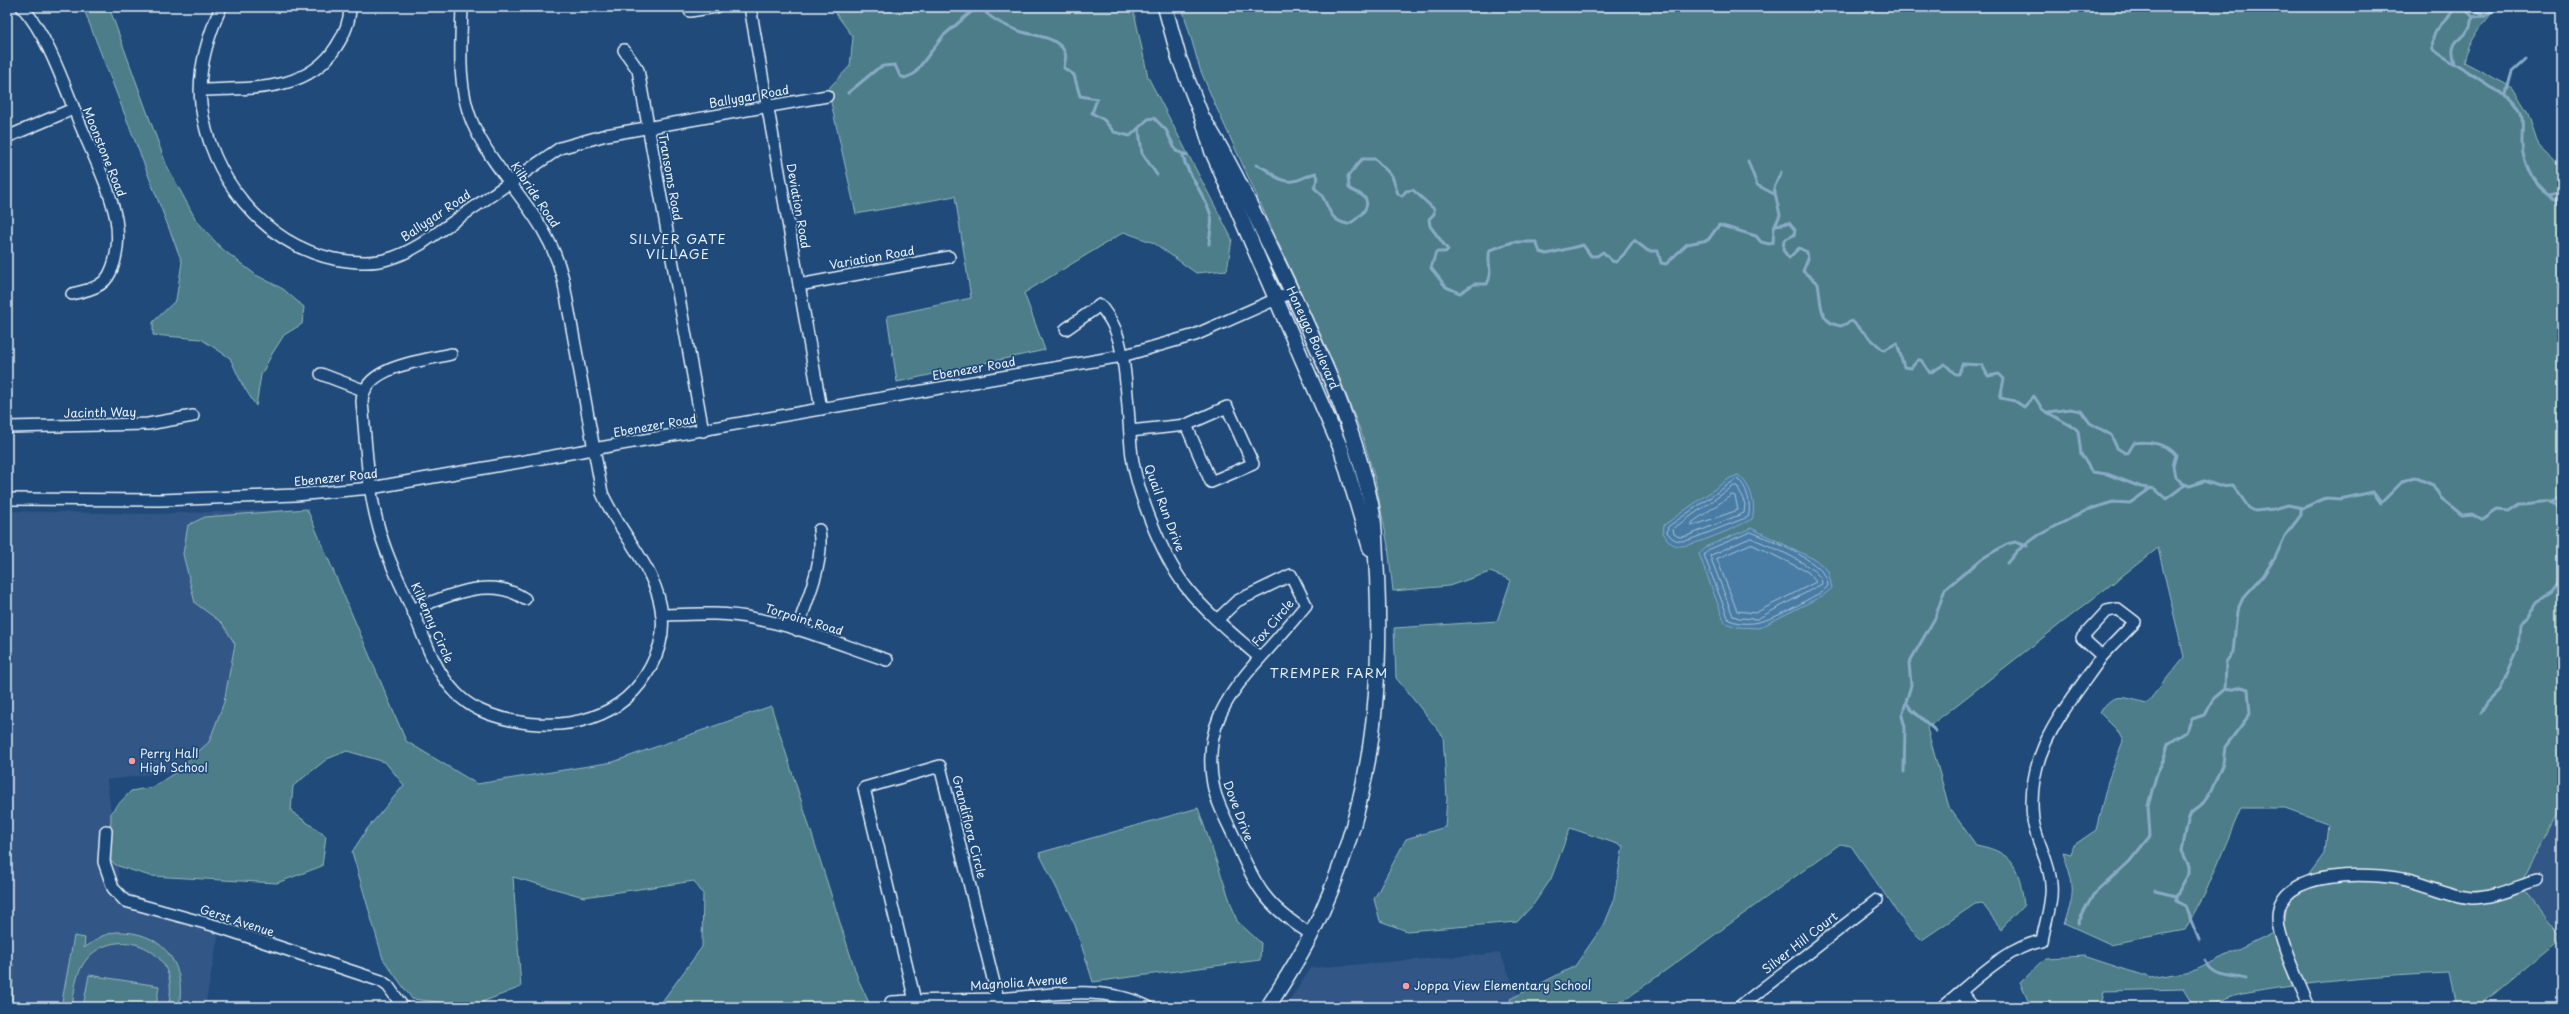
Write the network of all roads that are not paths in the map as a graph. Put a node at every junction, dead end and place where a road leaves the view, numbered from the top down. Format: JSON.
{"nodes":[{"id":1,"x":22,"y":7,"type":"edge"},
{"id":2,"x":221,"y":7,"type":"edge"},
{"id":3,"x":350,"y":7,"type":"edge"},
{"id":4,"x":462,"y":7,"type":"edge"},
{"id":5,"x":716,"y":7,"type":"edge"},
{"id":6,"x":750,"y":7,"type":"edge"},
{"id":7,"x":1165,"y":7,"type":"edge"},
{"id":8,"x":690,"y":12,"type":"dead end"},
{"id":9,"x":624,"y":50,"type":"dead end"},
{"id":10,"x":200,"y":90,"type":"junction"},
{"id":11,"x":827,"y":96,"type":"dead end"},
{"id":12,"x":768,"y":107,"type":"junction"},
{"id":13,"x":73,"y":109,"type":"junction"},
{"id":14,"x":1202,"y":117,"type":"junction"},
{"id":15,"x":648,"y":128,"type":"junction"},
{"id":16,"x":7,"y":137,"type":"edge"},
{"id":17,"x":510,"y":181,"type":"junction"},
{"id":18,"x":949,"y":257,"type":"dead end"},
{"id":19,"x":799,"y":284,"type":"junction"},
{"id":20,"x":1292,"y":292,"type":"junction"},
{"id":21,"x":72,"y":294,"type":"dead end"},
{"id":22,"x":1276,"y":300,"type":"junction"},
{"id":23,"x":1066,"y":329,"type":"dead end"},
{"id":24,"x":452,"y":354,"type":"dead end"},
{"id":25,"x":1122,"y":356,"type":"junction"},
{"id":26,"x":321,"y":374,"type":"dead end"},
{"id":27,"x":363,"y":390,"type":"junction"},
{"id":28,"x":821,"y":409,"type":"junction"},
{"id":29,"x":193,"y":416,"type":"dead end"},
{"id":30,"x":1186,"y":425,"type":"junction"},
{"id":31,"x":7,"y":427,"type":"edge"},
{"id":32,"x":703,"y":431,"type":"junction"},
{"id":33,"x":1130,"y":431,"type":"junction"},
{"id":34,"x":593,"y":451,"type":"junction"},
{"id":35,"x":371,"y":488,"type":"junction"},
{"id":36,"x":7,"y":499,"type":"edge"},
{"id":37,"x":819,"y":530,"type":"dead end"},
{"id":38,"x":1376,"y":574,"type":"junction"},
{"id":39,"x":525,"y":599,"type":"dead end"},
{"id":40,"x":412,"y":610,"type":"junction"},
{"id":41,"x":662,"y":615,"type":"junction"},
{"id":42,"x":1217,"y":620,"type":"junction"},
{"id":43,"x":797,"y":630,"type":"junction"},
{"id":44,"x":2102,"y":656,"type":"junction"},
{"id":45,"x":1260,"y":658,"type":"junction"},
{"id":46,"x":887,"y":660,"type":"dead end"},
{"id":47,"x":106,"y":831,"type":"dead end"},
{"id":48,"x":2536,"y":881,"type":"dead end"},
{"id":49,"x":1877,"y":900,"type":"dead end"},
{"id":50,"x":1311,"y":934,"type":"junction"},
{"id":51,"x":1961,"y":992,"type":"junction"},
{"id":52,"x":998,"y":998,"type":"junction"},
{"id":53,"x":915,"y":1001,"type":"junction"},
{"id":54,"x":890,"y":1002,"type":"dead end"},
{"id":55,"x":403,"y":1007,"type":"edge"},
{"id":56,"x":1148,"y":1007,"type":"edge"},
{"id":57,"x":1268,"y":1007,"type":"edge"},
{"id":58,"x":1739,"y":1007,"type":"edge"},
{"id":59,"x":1942,"y":1007,"type":"edge"},
{"id":60,"x":1973,"y":1007,"type":"edge"},
{"id":61,"x":2309,"y":1007,"type":"edge"}],
"edges":[{"from":1,"to":13,"type":"street","name":"Moonstone Road"},
{"from":2,"to":10,"type":"street","name":"Ballygar Road"},
{"from":3,"to":10,"type":"street"},
{"from":4,"to":17,"type":"street","name":"Kilbride Road"},
{"from":5,"to":8,"type":"street"},
{"from":6,"to":12,"type":"street","name":"Deviation Road"},
{"from":7,"to":14,"type":"main road","name":"Honeygo Boulevard"},
{"from":9,"to":15,"type":"street","name":"Transoms Road"},
{"from":10,"to":17,"type":"street","name":"Ballygar Road"},
{"from":11,"to":12,"type":"street","name":"Ballygar Road"},
{"from":12,"to":15,"type":"street","name":"Ballygar Road"},
{"from":12,"to":19,"type":"street","name":"Deviation Road"},
{"from":13,"to":16,"type":"street"},
{"from":13,"to":21,"type":"street","name":"Moonstone Road"},
{"from":14,"to":20,"type":"main road","name":"Honeygo Boulevard"},
{"from":14,"to":22,"type":"main road","name":"Honeygo Boulevard"},
{"from":15,"to":17,"type":"street","name":"Ballygar Road"},
{"from":15,"to":32,"type":"street","name":"Transoms Road"},
{"from":17,"to":34,"type":"street","name":"Kilbride Road"},
{"from":18,"to":19,"type":"street","name":"Variation Road"},
{"from":19,"to":28,"type":"street","name":"Deviation Road"},
{"from":20,"to":22,"type":"street","name":"Ebenezer Road"},
{"from":20,"to":38,"type":"main road","name":"Honeygo Boulevard"},
{"from":22,"to":25,"type":"street","name":"Ebenezer Road"},
{"from":22,"to":38,"type":"main road","name":"Honeygo Boulevard"},
{"from":23,"to":25,"type":"street","name":"Quail Run Drive"},
{"from":24,"to":27,"type":"street"},
{"from":25,"to":28,"type":"street","name":"Ebenezer Road"},
{"from":25,"to":33,"type":"street","name":"Quail Run Drive"},
{"from":26,"to":27,"type":"street"},
{"from":27,"to":35,"type":"street","name":"Kilkenny Circle"},
{"from":28,"to":32,"type":"street","name":"Ebenezer Road"},
{"from":29,"to":31,"type":"street","name":"Jacinth Way"},
{"from":30,"to":30,"type":"street"},
{"from":30,"to":33,"type":"street"},
{"from":32,"to":34,"type":"street","name":"Ebenezer Road"},
{"from":33,"to":42,"type":"street","name":"Quail Run Drive"},
{"from":34,"to":35,"type":"street","name":"Ebenezer Road"},
{"from":34,"to":41,"type":"street","name":"Kilkenny Circle"},
{"from":35,"to":36,"type":"street","name":"Ebenezer Road"},
{"from":35,"to":40,"type":"street","name":"Kilkenny Circle"},
{"from":37,"to":43,"type":"street"},
{"from":38,"to":50,"type":"main road","name":"Honeygo Boulevard"},
{"from":39,"to":40,"type":"street"},
{"from":40,"to":41,"type":"street","name":"Kilkenny Circle"},
{"from":41,"to":43,"type":"street","name":"Torpoint Road"},
{"from":42,"to":45,"type":"street","name":"Quail Run Drive"},
{"from":42,"to":45,"type":"street","name":"Fox Circle"},
{"from":43,"to":46,"type":"street","name":"Torpoint Road"},
{"from":44,"to":44,"type":"street"},
{"from":44,"to":51,"type":"street"},
{"from":45,"to":50,"type":"street","name":"Dove Drive"},
{"from":47,"to":55,"type":"street","name":"Gerst Avenue"},
{"from":48,"to":61,"type":"street"},
{"from":49,"to":58,"type":"street","name":"Silver Hill Court"},
{"from":50,"to":57,"type":"main road","name":"Honeygo Boulevard"},
{"from":51,"to":59,"type":"street"},
{"from":51,"to":60,"type":"street"},
{"from":52,"to":53,"type":"street","name":"Magnolia Avenue"},
{"from":52,"to":53,"type":"street","name":"Grandiflora Circle"},
{"from":52,"to":56,"type":"street","name":"Magnolia Avenue"},
{"from":53,"to":54,"type":"street","name":"Magnolia Avenue"}]}
